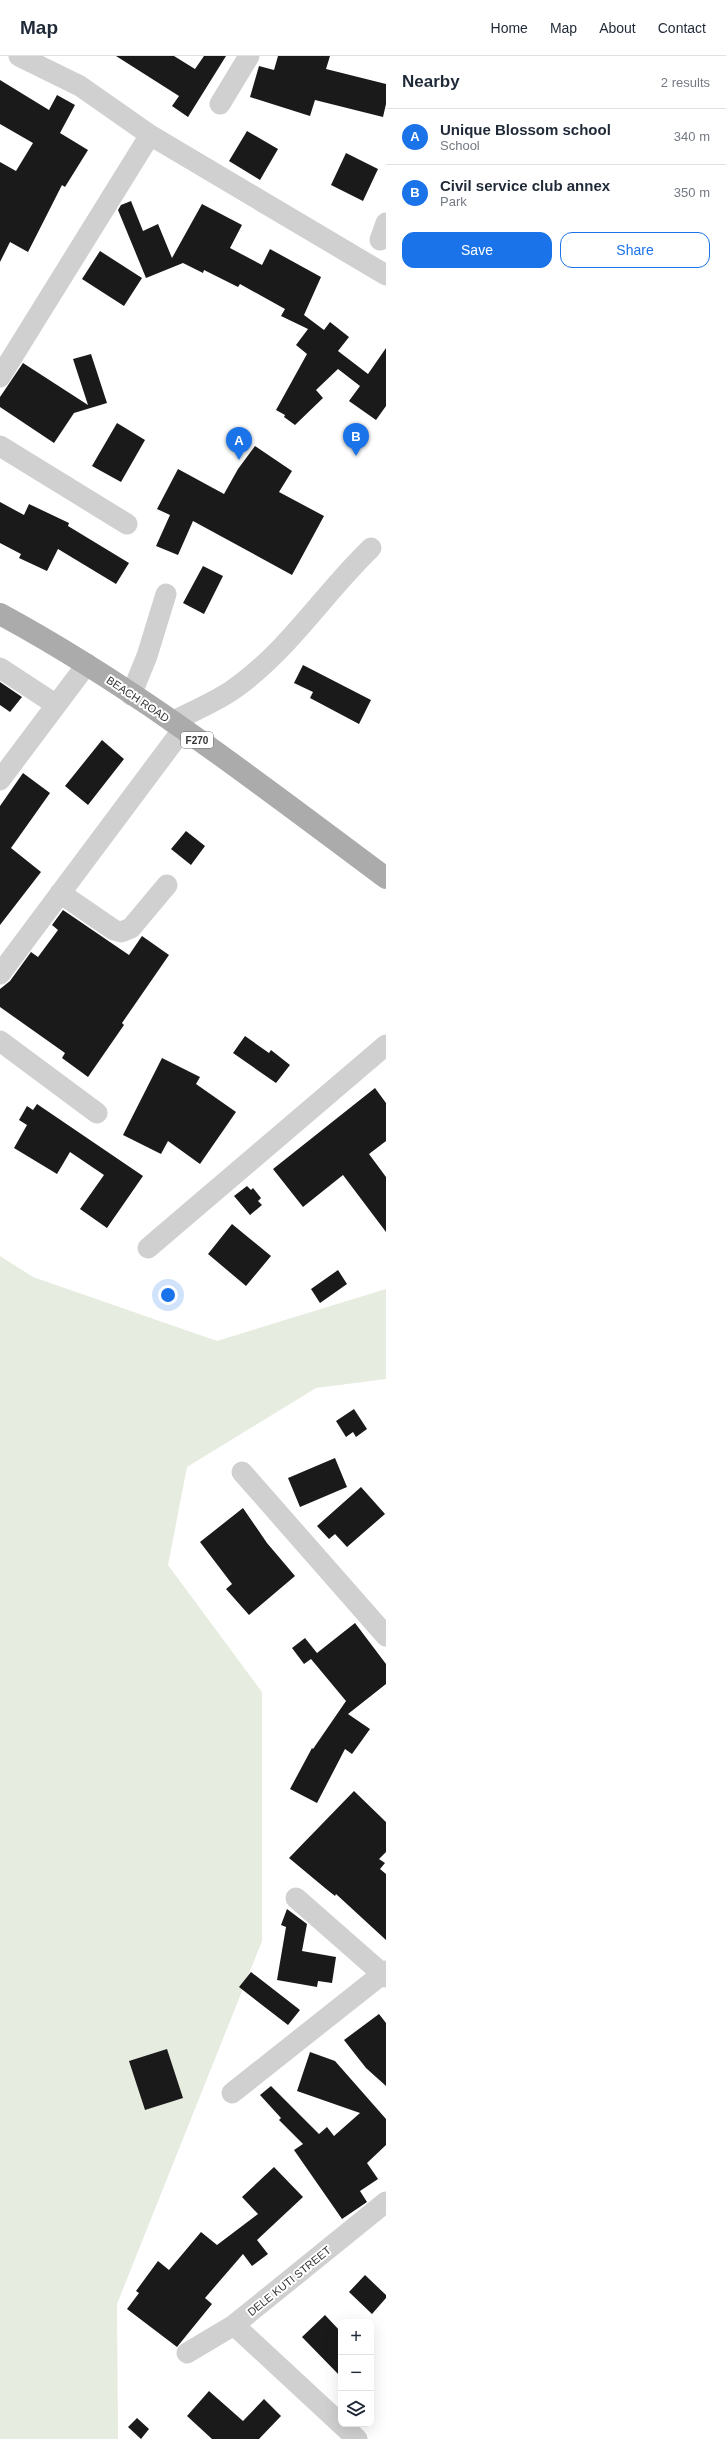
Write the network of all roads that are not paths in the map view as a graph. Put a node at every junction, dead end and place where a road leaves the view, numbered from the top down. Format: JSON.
{"nodes":[{"id":1,"x":18,"y":56,"type":"edge"},
{"id":2,"x":249,"y":56,"type":"edge"},
{"id":3,"x":220,"y":104,"type":"dead end"},
{"id":4,"x":150,"y":135,"type":"junction"},
{"id":5,"x":386,"y":275,"type":"edge"},
{"id":6,"x":0,"y":378,"type":"edge"},
{"id":7,"x":0,"y":446,"type":"edge"},
{"id":8,"x":127,"y":524,"type":"dead end"},
{"id":9,"x":371,"y":548,"type":"dead end"},
{"id":10,"x":166,"y":594,"type":"dead end"},
{"id":11,"x":0,"y":614,"type":"edge"},
{"id":12,"x":86,"y":664,"type":"junction"},
{"id":13,"x":0,"y":668,"type":"edge"},
{"id":14,"x":131,"y":694,"type":"junction"},
{"id":15,"x":55,"y":704,"type":"junction"},
{"id":16,"x":177,"y":725,"type":"junction"},
{"id":17,"x":0,"y":780,"type":"edge"},
{"id":18,"x":386,"y":878,"type":"edge"},
{"id":19,"x":167,"y":885,"type":"dead end"},
{"id":20,"x":60,"y":893,"type":"junction"},
{"id":21,"x":0,"y":974,"type":"edge"},
{"id":22,"x":0,"y":1041,"type":"edge"},
{"id":23,"x":386,"y":1046,"type":"edge"},
{"id":24,"x":97,"y":1113,"type":"dead end"},
{"id":25,"x":148,"y":1248,"type":"dead end"},
{"id":26,"x":242,"y":1472,"type":"dead end"},
{"id":27,"x":386,"y":1636,"type":"edge"},
{"id":28,"x":296,"y":1898,"type":"dead end"},
{"id":29,"x":385,"y":1974,"type":"edge"},
{"id":30,"x":232,"y":2093,"type":"dead end"},
{"id":31,"x":386,"y":2202,"type":"edge"},
{"id":32,"x":234,"y":2325,"type":"junction"},
{"id":33,"x":187,"y":2353,"type":"dead end"},
{"id":34,"x":357,"y":2439,"type":"edge"}],
"edges":[{"from":1,"to":4,"type":"street"},
{"from":2,"to":3,"type":"street"},
{"from":4,"to":5,"type":"street"},
{"from":4,"to":6,"type":"street"},
{"from":7,"to":8,"type":"street"},
{"from":9,"to":16,"type":"street"},
{"from":10,"to":14,"type":"street"},
{"from":11,"to":12,"type":"main road","name":"BEACH ROAD","number":"F270"},
{"from":12,"to":14,"type":"main road","name":"BEACH ROAD","number":"F270"},
{"from":12,"to":15,"type":"street"},
{"from":13,"to":15,"type":"street"},
{"from":14,"to":16,"type":"main road","name":"BEACH ROAD","number":"F270"},
{"from":15,"to":17,"type":"street"},
{"from":16,"to":18,"type":"main road","name":"BEACH ROAD","number":"F270"},
{"from":16,"to":20,"type":"street"},
{"from":19,"to":20,"type":"street"},
{"from":20,"to":21,"type":"street"},
{"from":22,"to":24,"type":"street"},
{"from":23,"to":25,"type":"street"},
{"from":26,"to":27,"type":"street"},
{"from":28,"to":29,"type":"street"},
{"from":29,"to":30,"type":"street"},
{"from":31,"to":32,"type":"street","name":"DELE KUTI STREET"},
{"from":32,"to":33,"type":"street","name":"DELE KUTI STREET"},
{"from":32,"to":34,"type":"street"}]}
